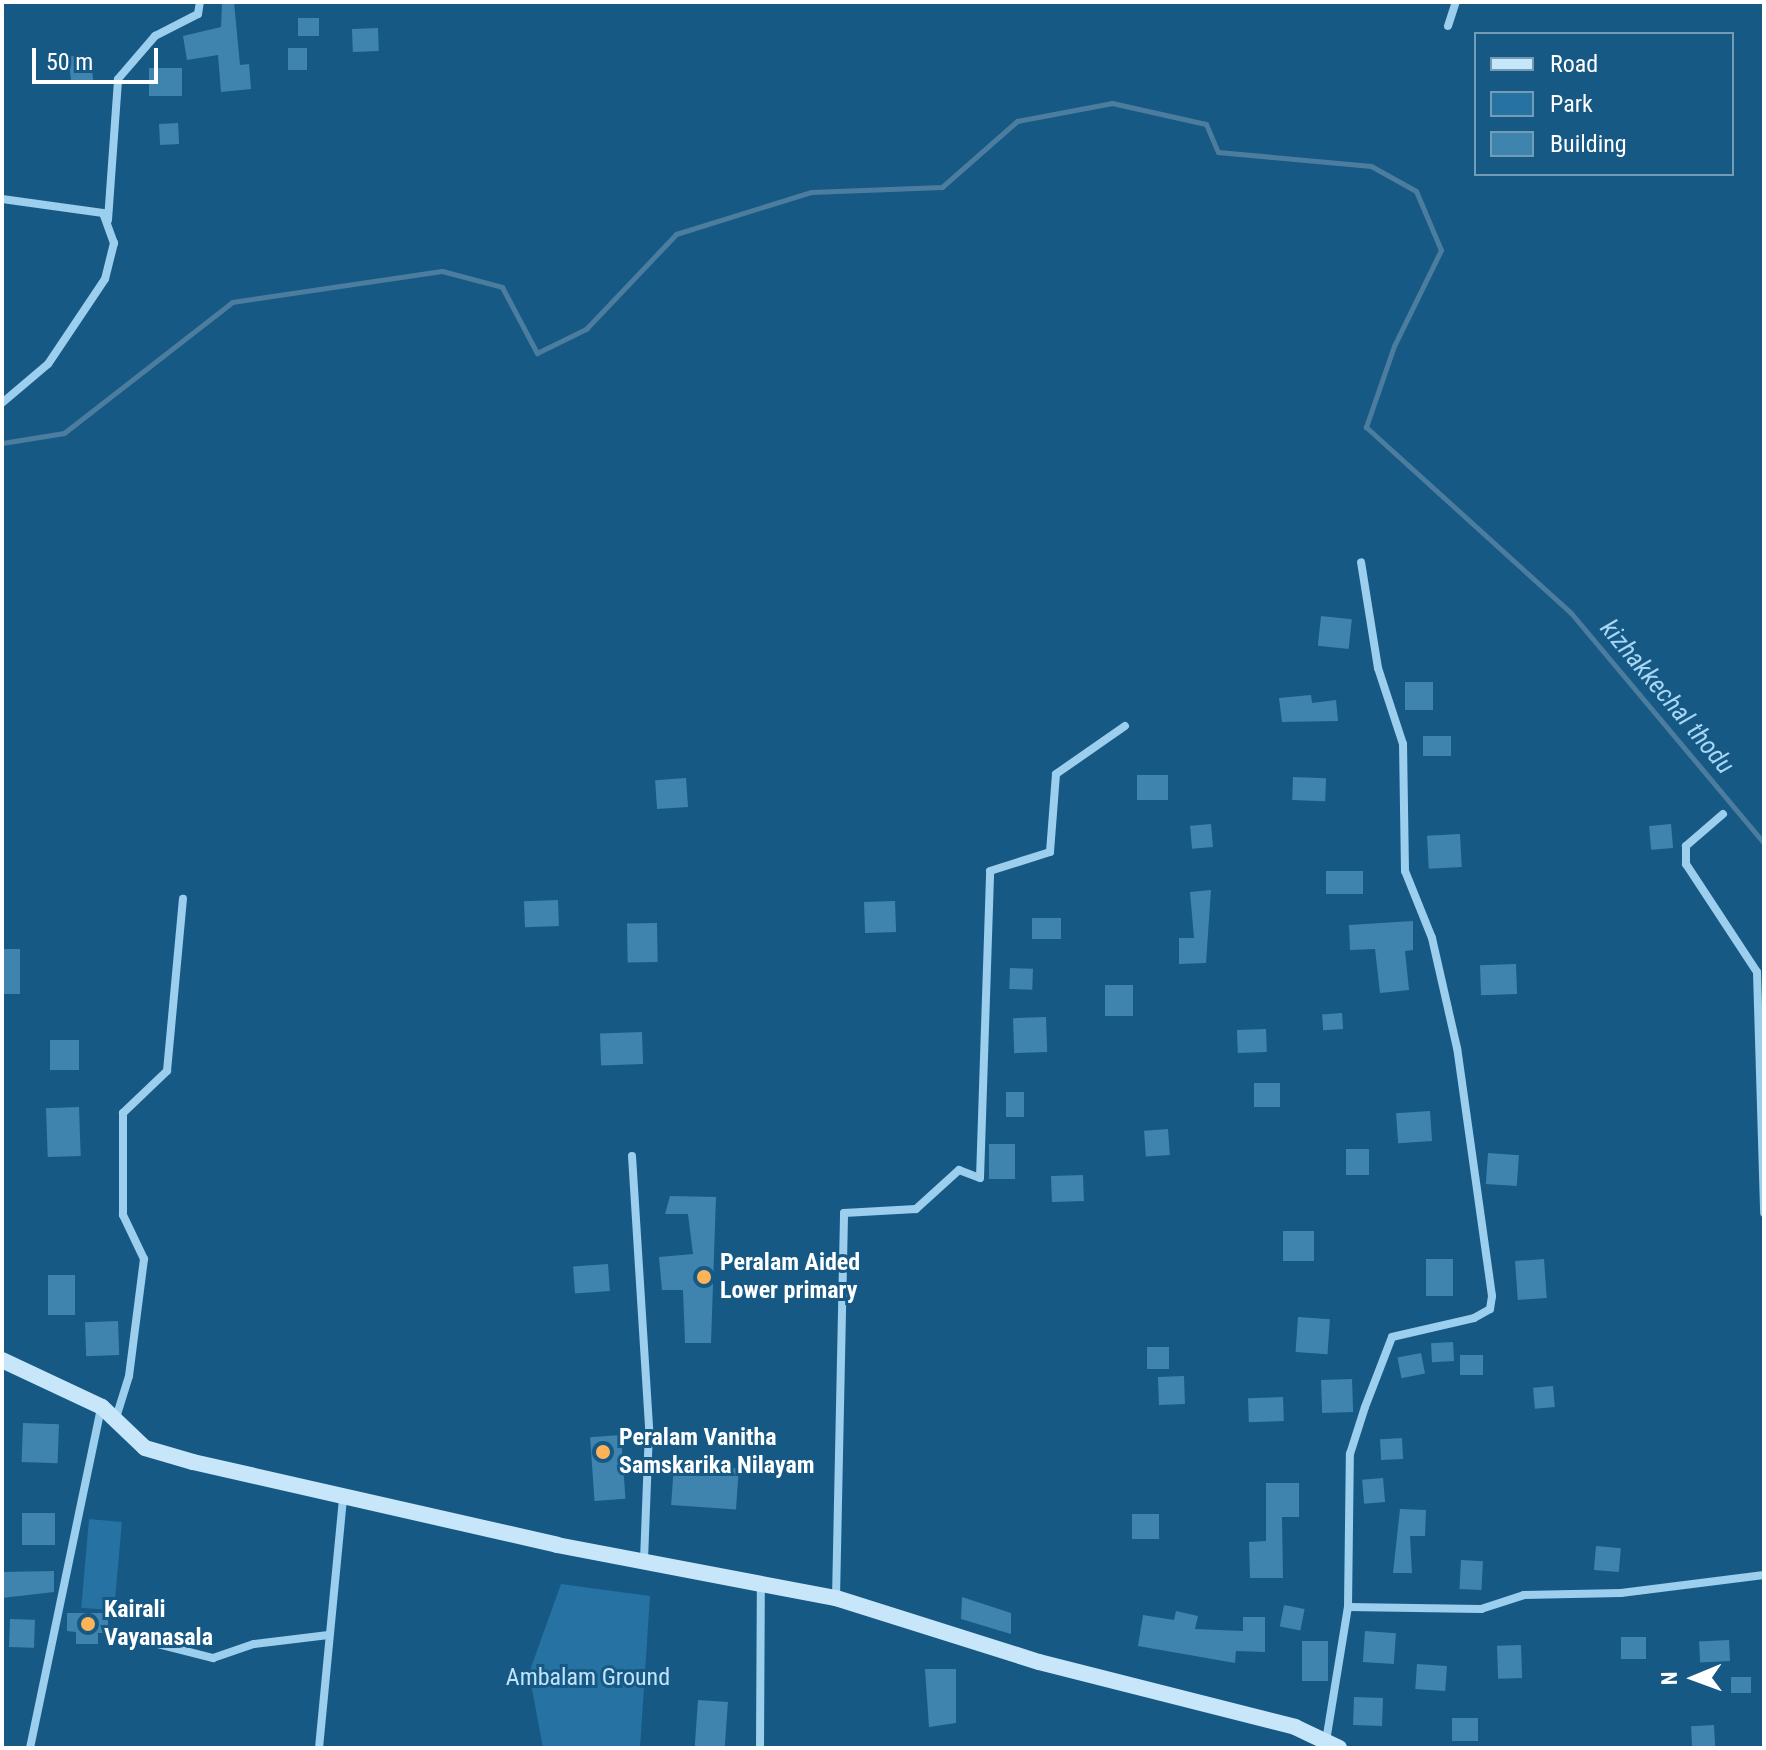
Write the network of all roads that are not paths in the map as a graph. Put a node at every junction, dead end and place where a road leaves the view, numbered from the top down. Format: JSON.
{"nodes":[{"id":1,"x":200,"y":2,"type":"edge"},
{"id":2,"x":1456,"y":2,"type":"edge"},
{"id":3,"x":1448,"y":26,"type":"dead end"},
{"id":4,"x":2,"y":199,"type":"edge"},
{"id":5,"x":108,"y":221,"type":"junction"},
{"id":6,"x":2,"y":403,"type":"edge"},
{"id":7,"x":1361,"y":562,"type":"dead end"},
{"id":8,"x":1125,"y":726,"type":"dead end"},
{"id":9,"x":1723,"y":814,"type":"dead end"},
{"id":10,"x":183,"y":899,"type":"dead end"},
{"id":11,"x":632,"y":1156,"type":"dead end"},
{"id":12,"x":1764,"y":1213,"type":"edge"},
{"id":13,"x":2,"y":1360,"type":"edge"},
{"id":14,"x":102,"y":1407,"type":"junction"},
{"id":15,"x":115,"y":1422,"type":"junction"},
{"id":16,"x":343,"y":1497,"type":"junction"},
{"id":17,"x":644,"y":1563,"type":"junction"},
{"id":18,"x":1764,"y":1575,"type":"edge"},
{"id":19,"x":761,"y":1584,"type":"junction"},
{"id":20,"x":836,"y":1598,"type":"junction"},
{"id":21,"x":1348,"y":1607,"type":"junction"},
{"id":22,"x":328,"y":1635,"type":"junction"},
{"id":23,"x":158,"y":1644,"type":"dead end"},
{"id":24,"x":1332,"y":1745,"type":"edge"},
{"id":25,"x":30,"y":1748,"type":"edge"},
{"id":26,"x":319,"y":1748,"type":"edge"},
{"id":27,"x":760,"y":1748,"type":"edge"}],
"edges":[{"from":1,"to":5,"type":"street"},
{"from":2,"to":3,"type":"street"},
{"from":4,"to":5,"type":"street"},
{"from":5,"to":6,"type":"street"},
{"from":7,"to":21,"type":"street"},
{"from":8,"to":20,"type":"street"},
{"from":9,"to":12,"type":"street"},
{"from":10,"to":15,"type":"street"},
{"from":11,"to":17,"type":"street"},
{"from":13,"to":14,"type":"main road"},
{"from":14,"to":15,"type":"main road"},
{"from":14,"to":25,"type":"street"},
{"from":15,"to":16,"type":"main road"},
{"from":16,"to":17,"type":"main road"},
{"from":16,"to":22,"type":"street"},
{"from":17,"to":19,"type":"main road"},
{"from":18,"to":21,"type":"street"},
{"from":19,"to":20,"type":"main road"},
{"from":19,"to":27,"type":"street"},
{"from":20,"to":24,"type":"main road"},
{"from":21,"to":24,"type":"street"},
{"from":22,"to":23,"type":"street"},
{"from":22,"to":26,"type":"street"}]}
